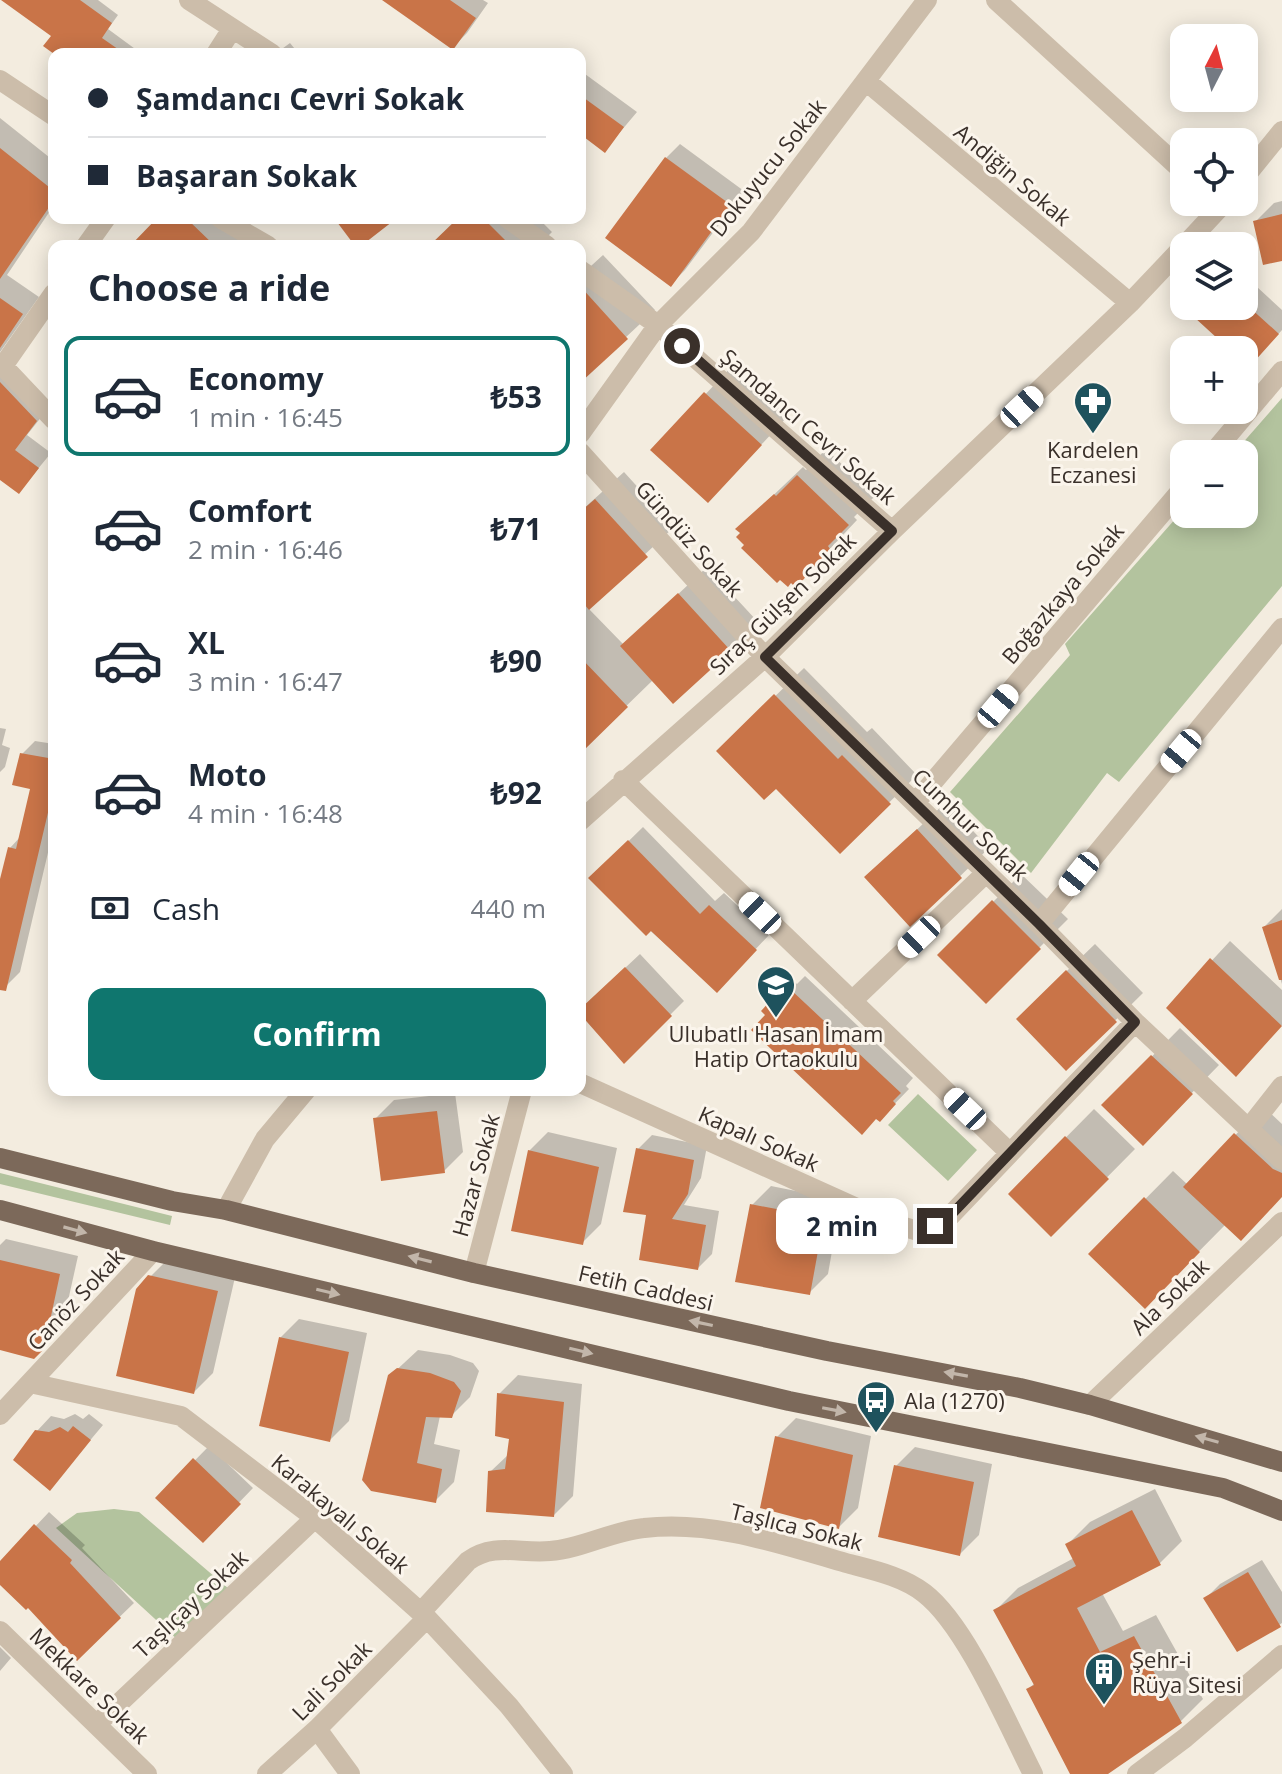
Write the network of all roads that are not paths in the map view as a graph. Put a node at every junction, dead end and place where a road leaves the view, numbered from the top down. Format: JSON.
{"nodes":[{"id":1,"x":189,"y":0,"type":"edge"},
{"id":2,"x":927,"y":0,"type":"edge"},
{"id":3,"x":996,"y":0,"type":"edge"},
{"id":4,"x":232,"y":29,"type":"junction"},
{"id":5,"x":220,"y":48,"type":"edge"},
{"id":6,"x":262,"y":48,"type":"edge"},
{"id":7,"x":0,"y":80,"type":"edge"},
{"id":8,"x":866,"y":81,"type":"junction"},
{"id":9,"x":48,"y":112,"type":"edge"},
{"id":10,"x":1282,"y":131,"type":"edge"},
{"id":11,"x":1170,"y":159,"type":"edge"},
{"id":12,"x":1258,"y":161,"type":"edge"},
{"id":13,"x":1210,"y":216,"type":"edge"},
{"id":14,"x":230,"y":224,"type":"edge"},
{"id":15,"x":516,"y":224,"type":"edge"},
{"id":16,"x":1196,"y":232,"type":"edge"},
{"id":17,"x":258,"y":240,"type":"edge"},
{"id":18,"x":538,"y":240,"type":"edge"},
{"id":19,"x":1170,"y":261,"type":"edge"},
{"id":20,"x":586,"y":274,"type":"edge"},
{"id":21,"x":48,"y":302,"type":"edge"},
{"id":22,"x":1130,"y":303,"type":"junction"},
{"id":23,"x":658,"y":325,"type":"junction"},
{"id":24,"x":1282,"y":371,"type":"edge"},
{"id":25,"x":48,"y":414,"type":"edge"},
{"id":26,"x":586,"y":426,"type":"edge"},
{"id":27,"x":1224,"y":440,"type":"edge"},
{"id":28,"x":586,"y":459,"type":"edge"},
{"id":29,"x":1170,"y":503,"type":"edge"},
{"id":30,"x":892,"y":531,"type":"junction"},
{"id":31,"x":1282,"y":628,"type":"edge"},
{"id":32,"x":765,"y":657,"type":"junction"},
{"id":33,"x":623,"y":780,"type":"junction"},
{"id":34,"x":915,"y":803,"type":"junction"},
{"id":35,"x":586,"y":815,"type":"edge"},
{"id":36,"x":986,"y":873,"type":"junction"},
{"id":37,"x":1039,"y":924,"type":"junction"},
{"id":38,"x":852,"y":1001,"type":"junction"},
{"id":39,"x":1135,"y":1022,"type":"junction"},
{"id":40,"x":586,"y":1086,"type":"edge"},
{"id":41,"x":1282,"y":1086,"type":"edge"},
{"id":42,"x":301,"y":1096,"type":"edge"},
{"id":43,"x":520,"y":1096,"type":"edge"},
{"id":44,"x":1249,"y":1128,"type":"junction"},
{"id":45,"x":1010,"y":1153,"type":"junction"},
{"id":46,"x":0,"y":1158,"type":"edge"},
{"id":47,"x":1282,"y":1160,"type":"edge"},
{"id":48,"x":0,"y":1210,"type":"edge"},
{"id":49,"x":226,"y":1210,"type":"junction"},
{"id":50,"x":1282,"y":1222,"type":"edge"},
{"id":51,"x":153,"y":1251,"type":"junction"},
{"id":52,"x":474,"y":1273,"type":"junction"},
{"id":53,"x":30,"y":1383,"type":"junction"},
{"id":54,"x":1090,"y":1405,"type":"junction"},
{"id":55,"x":0,"y":1415,"type":"edge"},
{"id":56,"x":1281,"y":1461,"type":"edge"},
{"id":57,"x":1279,"y":1512,"type":"edge"},
{"id":58,"x":315,"y":1518,"type":"junction"},
{"id":59,"x":424,"y":1615,"type":"junction"},
{"id":60,"x":0,"y":1631,"type":"edge"},
{"id":61,"x":1282,"y":1655,"type":"edge"},
{"id":62,"x":97,"y":1724,"type":"junction"},
{"id":63,"x":317,"y":1729,"type":"junction"},
{"id":64,"x":147,"y":1774,"type":"edge"},
{"id":65,"x":267,"y":1774,"type":"edge"},
{"id":66,"x":350,"y":1774,"type":"edge"},
{"id":67,"x":563,"y":1774,"type":"edge"},
{"id":68,"x":1033,"y":1774,"type":"edge"},
{"id":69,"x":1137,"y":1774,"type":"edge"}],
"edges":[{"from":1,"to":4,"type":"street"},
{"from":2,"to":8,"type":"street","name":"Dokuyucu Sokak"},
{"from":3,"to":11,"type":"street"},
{"from":4,"to":5,"type":"street"},
{"from":4,"to":6,"type":"street"},
{"from":7,"to":9,"type":"street"},
{"from":8,"to":22,"type":"street","name":"Andiğin Sokak"},
{"from":8,"to":23,"type":"street","name":"Dokuyucu Sokak"},
{"from":10,"to":12,"type":"street"},
{"from":13,"to":16,"type":"street","name":"Sıraç Gülşen Sokak"},
{"from":14,"to":17,"type":"street"},
{"from":15,"to":18,"type":"street"},
{"from":19,"to":22,"type":"street","name":"Sıraç Gülşen Sokak"},
{"from":20,"to":23,"type":"street","name":"Şamdancı Cevri Sokak"},
{"from":21,"to":25,"type":"street"},
{"from":22,"to":30,"type":"street","name":"Sıraç Gülşen Sokak"},
{"from":23,"to":26,"type":"street","name":"Dokuyucu Sokak"},
{"from":23,"to":30,"type":"street","name":"Şamdancı Cevri Sokak"},
{"from":24,"to":27,"type":"street"},
{"from":28,"to":32,"type":"street","name":"Gündüz Sokak"},
{"from":29,"to":34,"type":"street","name":"Boğazkaya Sokak"},
{"from":30,"to":32,"type":"street","name":"Sıraç Gülşen Sokak"},
{"from":31,"to":37,"type":"street"},
{"from":32,"to":33,"type":"street","name":"Sıraç Gülşen Sokak"},
{"from":32,"to":34,"type":"street","name":"Cumhur Sokak"},
{"from":33,"to":35,"type":"street","name":"Sıraç Gülşen Sokak"},
{"from":33,"to":38,"type":"street"},
{"from":34,"to":36,"type":"street","name":"Cumhur Sokak"},
{"from":36,"to":37,"type":"street","name":"Cumhur Sokak"},
{"from":36,"to":38,"type":"street"},
{"from":37,"to":39,"type":"street","name":"Cumhur Sokak"},
{"from":38,"to":45,"type":"street"},
{"from":39,"to":44,"type":"street","name":"Cumhur Sokak"},
{"from":39,"to":45,"type":"street"},
{"from":40,"to":45,"type":"street","name":"Kapalı Sokak"},
{"from":41,"to":44,"type":"street"},
{"from":42,"to":49,"type":"street"},
{"from":43,"to":52,"type":"street","name":"Hazar Sokak"},
{"from":44,"to":47,"type":"street","name":"Cumhur Sokak"},
{"from":46,"to":49,"type":"main road","name":"Fetih Caddesi"},
{"from":48,"to":51,"type":"main road","one_way":true},
{"from":52,"to":49,"type":"main road","name":"Fetih Caddesi","one_way":true},
{"from":50,"to":54,"type":"street","name":"Ala Sokak"},
{"from":51,"to":53,"type":"street","name":"Canöz Sokak"},
{"from":51,"to":57,"type":"main road","one_way":true},
{"from":54,"to":52,"type":"main road","name":"Fetih Caddesi","one_way":true},
{"from":53,"to":55,"type":"street","name":"Canöz Sokak"},
{"from":53,"to":58,"type":"street","name":"Karakayalı Sokak"},
{"from":56,"to":54,"type":"main road","name":"Fetih Caddesi","one_way":true},
{"from":58,"to":59,"type":"street","name":"Karakayalı Sokak"},
{"from":58,"to":62,"type":"street","name":"Taşlıçay Sokak"},
{"from":59,"to":63,"type":"street","name":"Lali Sokak"},
{"from":59,"to":67,"type":"street","name":"Karakayalı Sokak"},
{"from":59,"to":68,"type":"street","name":"Taşlıca Sokak"},
{"from":60,"to":62,"type":"street","name":"Mekkare Sokak"},
{"from":61,"to":69,"type":"street"},
{"from":62,"to":64,"type":"street","name":"Mekkare Sokak"},
{"from":63,"to":65,"type":"street","name":"Lali Sokak"},
{"from":63,"to":66,"type":"street"}]}
